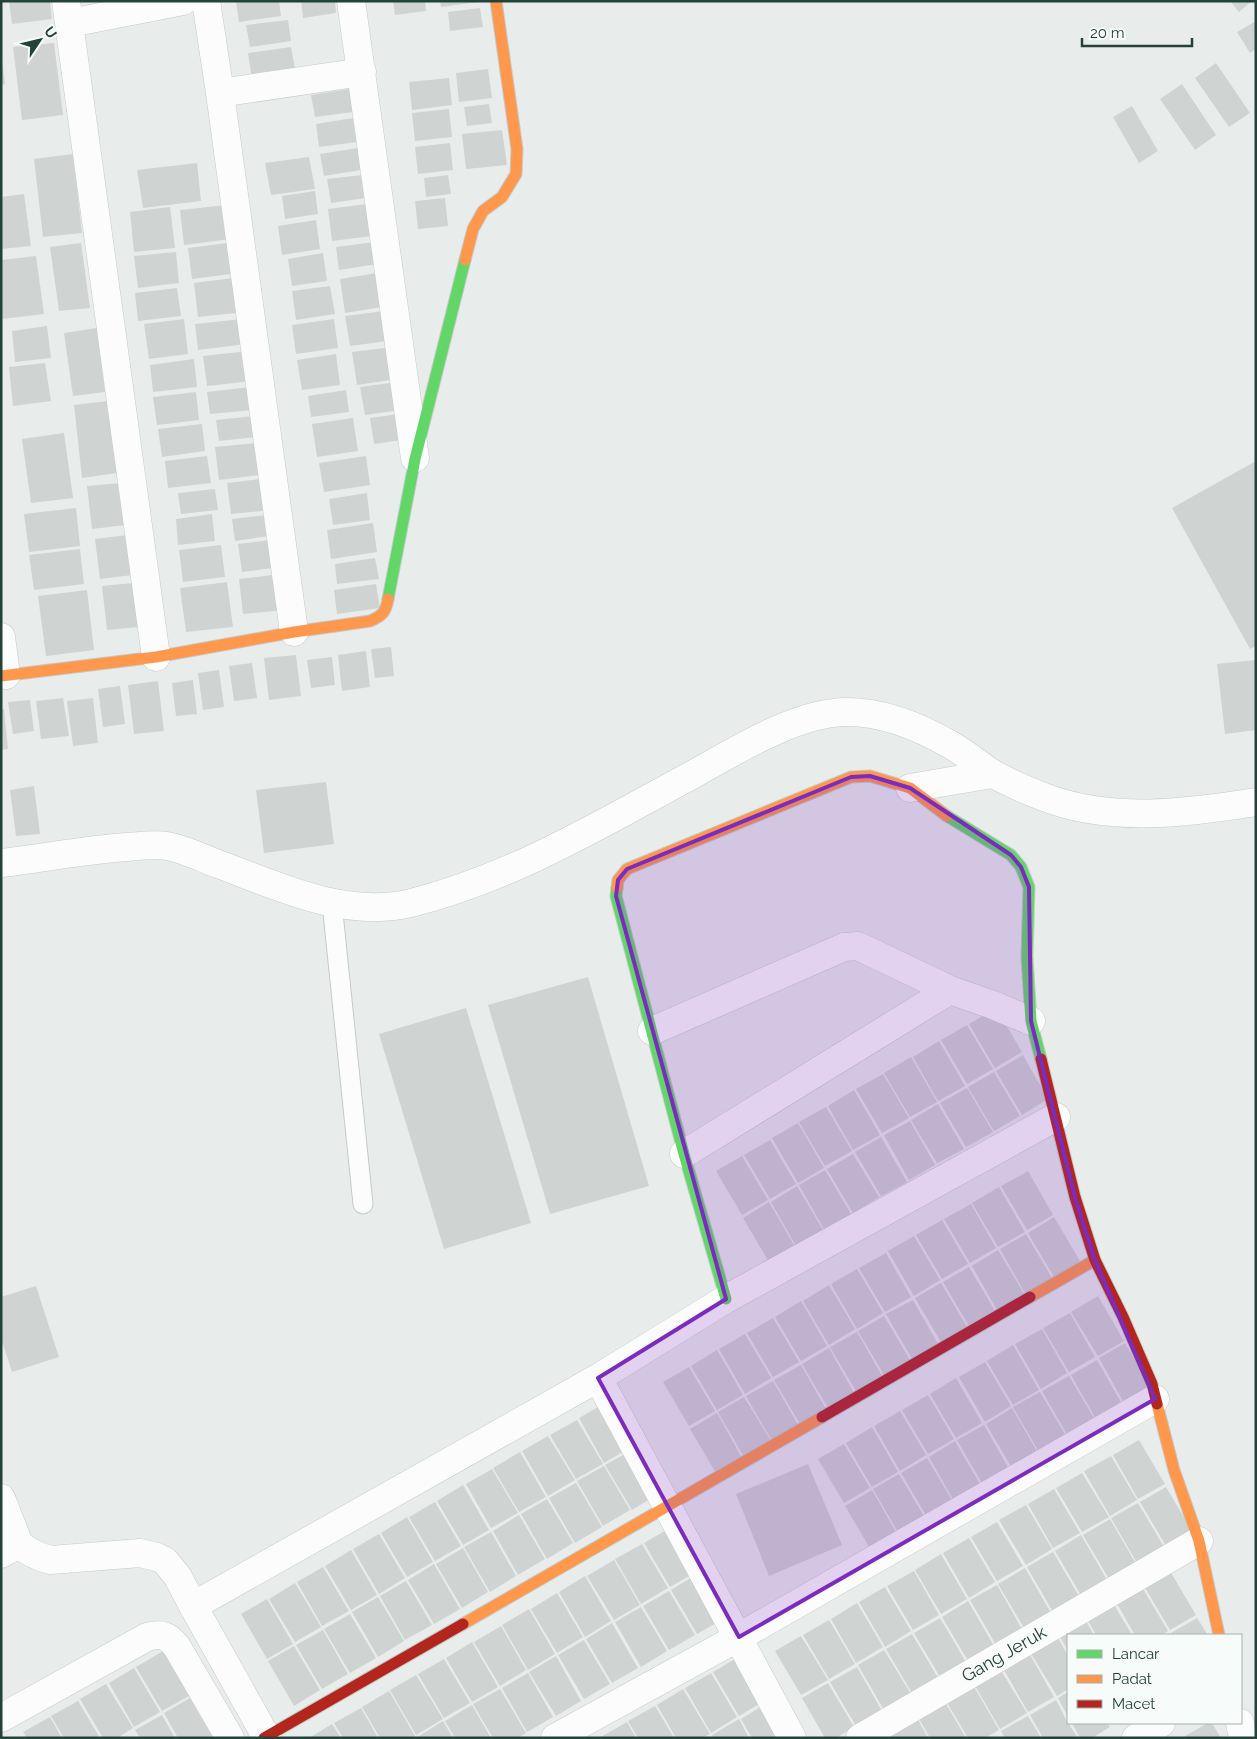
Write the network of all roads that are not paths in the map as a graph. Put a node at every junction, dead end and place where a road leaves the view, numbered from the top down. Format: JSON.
{"nodes":[{"id":1,"x":183,"y":1,"type":"edge"},
{"id":2,"x":206,"y":1,"type":"edge"},
{"id":3,"x":351,"y":1,"type":"edge"},
{"id":4,"x":496,"y":1,"type":"edge"},
{"id":5,"x":68,"y":12,"type":"edge"},
{"id":6,"x":362,"y":72,"type":"junction"},
{"id":7,"x":220,"y":93,"type":"junction"},
{"id":8,"x":415,"y":460,"type":"junction"},
{"id":9,"x":294,"y":632,"type":"junction"},
{"id":10,"x":1,"y":637,"type":"edge"},
{"id":11,"x":156,"y":657,"type":"junction"},
{"id":12,"x":4,"y":675,"type":"edge"},
{"id":13,"x":992,"y":774,"type":"junction"},
{"id":14,"x":910,"y":788,"type":"junction"},
{"id":15,"x":1256,"y":802,"type":"edge"},
{"id":16,"x":1,"y":863,"type":"edge"},
{"id":17,"x":332,"y":903,"type":"junction"},
{"id":18,"x":950,"y":990,"type":"junction"},
{"id":19,"x":1030,"y":1021,"type":"junction"},
{"id":20,"x":652,"y":1031,"type":"junction"},
{"id":21,"x":1056,"y":1117,"type":"junction"},
{"id":22,"x":684,"y":1154,"type":"junction"},
{"id":23,"x":363,"y":1204,"type":"dead end"},
{"id":24,"x":1095,"y":1260,"type":"junction"},
{"id":25,"x":726,"y":1299,"type":"junction"},
{"id":26,"x":598,"y":1378,"type":"junction"},
{"id":27,"x":1155,"y":1400,"type":"junction"},
{"id":28,"x":1,"y":1498,"type":"edge"},
{"id":29,"x":668,"y":1504,"type":"junction"},
{"id":30,"x":1200,"y":1541,"type":"junction"},
{"id":31,"x":10,"y":1549,"type":"edge"},
{"id":32,"x":193,"y":1606,"type":"junction"},
{"id":33,"x":1220,"y":1634,"type":"edge"},
{"id":34,"x":739,"y":1637,"type":"junction"},
{"id":35,"x":1,"y":1718,"type":"edge"},
{"id":36,"x":1160,"y":1724,"type":"edge"},
{"id":37,"x":1240,"y":1724,"type":"edge"},
{"id":38,"x":266,"y":1737,"type":"edge"},
{"id":39,"x":230,"y":1738,"type":"edge"},
{"id":40,"x":555,"y":1738,"type":"edge"},
{"id":41,"x":792,"y":1738,"type":"edge"},
{"id":42,"x":860,"y":1738,"type":"edge"},
{"id":43,"x":1136,"y":1738,"type":"edge"},
{"id":44,"x":1244,"y":1738,"type":"edge"}],
"edges":[{"from":1,"to":5,"type":"street"},
{"from":2,"to":7,"type":"street"},
{"from":3,"to":6,"type":"street"},
{"from":4,"to":8,"type":"street"},
{"from":5,"to":11,"type":"street"},
{"from":6,"to":7,"type":"street"},
{"from":6,"to":8,"type":"street"},
{"from":7,"to":9,"type":"street"},
{"from":8,"to":9,"type":"street"},
{"from":9,"to":11,"type":"street"},
{"from":10,"to":12,"type":"street"},
{"from":11,"to":12,"type":"street"},
{"from":13,"to":14,"type":"street"},
{"from":13,"to":15,"type":"street"},
{"from":13,"to":17,"type":"street"},
{"from":14,"to":19,"type":"street"},
{"from":14,"to":20,"type":"street"},
{"from":16,"to":17,"type":"street"},
{"from":17,"to":23,"type":"lane"},
{"from":18,"to":19,"type":"street"},
{"from":18,"to":20,"type":"street"},
{"from":18,"to":22,"type":"street"},
{"from":19,"to":21,"type":"street"},
{"from":20,"to":22,"type":"street"},
{"from":21,"to":24,"type":"street"},
{"from":21,"to":25,"type":"street"},
{"from":22,"to":25,"type":"street"},
{"from":24,"to":27,"type":"street"},
{"from":24,"to":29,"type":"street"},
{"from":25,"to":26,"type":"street"},
{"from":26,"to":29,"type":"street"},
{"from":26,"to":32,"type":"street"},
{"from":27,"to":30,"type":"street"},
{"from":27,"to":34,"type":"street"},
{"from":28,"to":31,"type":"street"},
{"from":29,"to":34,"type":"street"},
{"from":29,"to":38,"type":"street"},
{"from":30,"to":33,"type":"street"},
{"from":30,"to":42,"type":"street","name":"Gang Jeruk"},
{"from":31,"to":32,"type":"street"},
{"from":32,"to":38,"type":"street"},
{"from":34,"to":40,"type":"street"},
{"from":34,"to":41,"type":"street"},
{"from":35,"to":39,"type":"street"},
{"from":36,"to":43,"type":"street"},
{"from":37,"to":44,"type":"street"}]}
